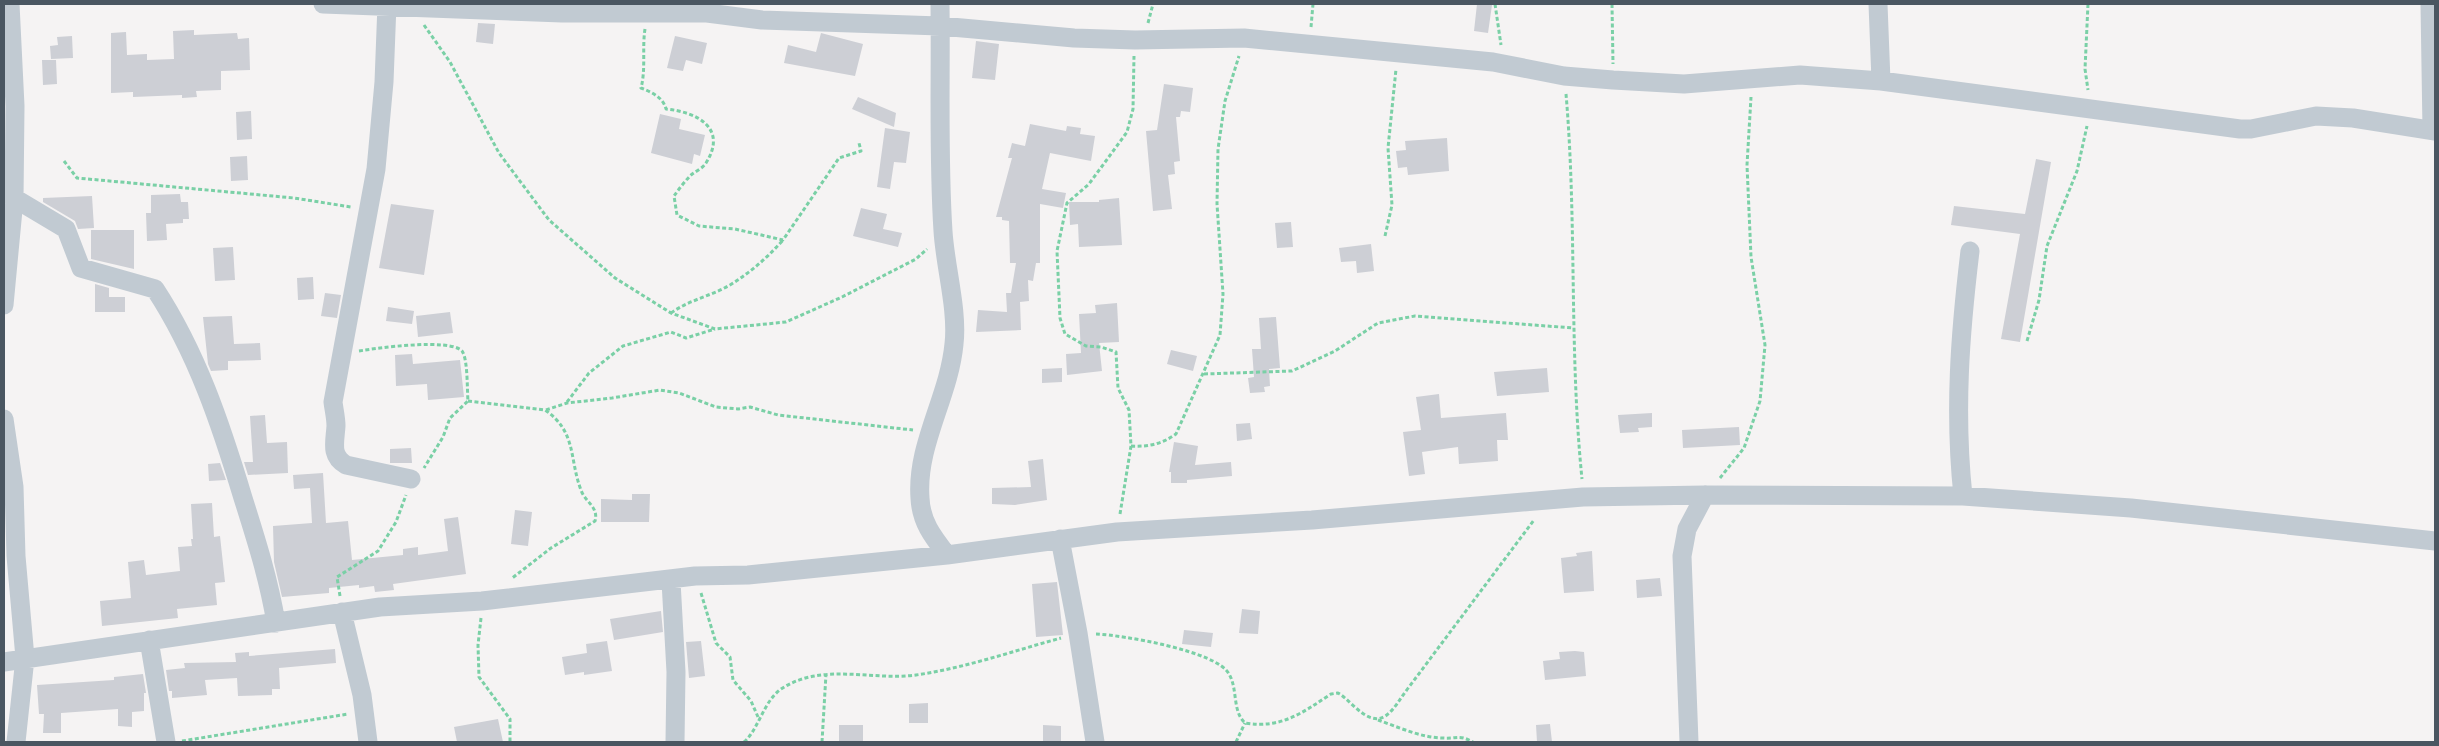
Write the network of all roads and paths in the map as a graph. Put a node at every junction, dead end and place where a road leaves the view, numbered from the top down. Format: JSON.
{"nodes":[{"id":1,"x":10,"y":4,"type":"edge"},
{"id":2,"x":323,"y":4,"type":"edge"},
{"id":3,"x":940,"y":4,"type":"edge"},
{"id":4,"x":1314,"y":4,"type":"edge"},
{"id":5,"x":1495,"y":4,"type":"edge"},
{"id":6,"x":1612,"y":4,"type":"edge"},
{"id":7,"x":1878,"y":4,"type":"edge"},
{"id":8,"x":2088,"y":4,"type":"edge"},
{"id":9,"x":2430,"y":4,"type":"edge"},
{"id":10,"x":386,"y":6,"type":"edge"},
{"id":11,"x":412,"y":8,"type":"junction"},
{"id":12,"x":647,"y":14,"type":"junction"},
{"id":13,"x":940,"y":26,"type":"junction"},
{"id":14,"x":1244,"y":38,"type":"junction"},
{"id":15,"x":1135,"y":40,"type":"junction"},
{"id":16,"x":1305,"y":44,"type":"junction"},
{"id":17,"x":1397,"y":53,"type":"junction"},
{"id":18,"x":1506,"y":65,"type":"junction"},
{"id":19,"x":1564,"y":76,"type":"junction"},
{"id":20,"x":1613,"y":80,"type":"junction"},
{"id":21,"x":1752,"y":80,"type":"junction"},
{"id":22,"x":1881,"y":81,"type":"junction"},
{"id":23,"x":2091,"y":109,"type":"junction"},
{"id":24,"x":2434,"y":131,"type":"edge"},
{"id":25,"x":859,"y":143,"type":"dead end"},
{"id":26,"x":64,"y":161,"type":"dead end"},
{"id":27,"x":9,"y":195,"type":"edge"},
{"id":28,"x":369,"y":210,"type":"junction"},
{"id":29,"x":943,"y":233,"type":"junction"},
{"id":30,"x":1385,"y":236,"type":"dead end"},
{"id":31,"x":783,"y":240,"type":"junction"},
{"id":32,"x":1970,"y":251,"type":"dead end"},
{"id":33,"x":4,"y":305,"type":"edge"},
{"id":34,"x":671,"y":314,"type":"junction"},
{"id":35,"x":1573,"y":328,"type":"junction"},
{"id":36,"x":715,"y":329,"type":"junction"},
{"id":37,"x":2027,"y":341,"type":"dead end"},
{"id":38,"x":1204,"y":374,"type":"junction"},
{"id":39,"x":468,"y":401,"type":"dead end"},
{"id":40,"x":566,"y":403,"type":"junction"},
{"id":41,"x":545,"y":410,"type":"junction"},
{"id":42,"x":4,"y":419,"type":"edge"},
{"id":43,"x":931,"y":432,"type":"junction"},
{"id":44,"x":1131,"y":446,"type":"junction"},
{"id":45,"x":412,"y":478,"type":"dead end"},
{"id":46,"x":1704,"y":495,"type":"junction"},
{"id":47,"x":1963,"y":496,"type":"junction"},
{"id":48,"x":1584,"y":497,"type":"junction"},
{"id":49,"x":1548,"y":501,"type":"junction"},
{"id":50,"x":1117,"y":532,"type":"junction"},
{"id":51,"x":1060,"y":539,"type":"junction"},
{"id":52,"x":2435,"y":540,"type":"edge"},
{"id":53,"x":946,"y":555,"type":"junction"},
{"id":54,"x":10,"y":556,"type":"edge"},
{"id":55,"x":695,"y":576,"type":"junction"},
{"id":56,"x":509,"y":581,"type":"dead end"},
{"id":57,"x":671,"y":581,"type":"junction"},
{"id":58,"x":482,"y":601,"type":"junction"},
{"id":59,"x":342,"y":612,"type":"junction"},
{"id":60,"x":276,"y":622,"type":"junction"},
{"id":61,"x":1078,"y":633,"type":"junction"},
{"id":62,"x":150,"y":640,"type":"junction"},
{"id":63,"x":25,"y":658,"type":"junction"},
{"id":64,"x":4,"y":662,"type":"edge"},
{"id":65,"x":826,"y":674,"type":"junction"},
{"id":66,"x":364,"y":711,"type":"junction"},
{"id":67,"x":759,"y":718,"type":"junction"},
{"id":68,"x":1378,"y":720,"type":"junction"},
{"id":69,"x":1245,"y":723,"type":"junction"},
{"id":70,"x":16,"y":742,"type":"edge"},
{"id":71,"x":166,"y":742,"type":"edge"},
{"id":72,"x":174,"y":742,"type":"edge"},
{"id":73,"x":368,"y":742,"type":"edge"},
{"id":74,"x":510,"y":742,"type":"edge"},
{"id":75,"x":675,"y":742,"type":"edge"},
{"id":76,"x":744,"y":742,"type":"edge"},
{"id":77,"x":822,"y":742,"type":"edge"},
{"id":78,"x":1095,"y":742,"type":"edge"},
{"id":79,"x":1236,"y":742,"type":"edge"},
{"id":80,"x":1473,"y":742,"type":"edge"},
{"id":81,"x":1689,"y":742,"type":"edge"}],
"edges":[{"from":1,"to":27,"type":"street"},
{"from":2,"to":10,"type":"street"},
{"from":3,"to":13,"type":"street"},
{"from":4,"to":16,"type":"path"},
{"from":5,"to":18,"type":"path"},
{"from":6,"to":20,"type":"path"},
{"from":7,"to":22,"type":"street"},
{"from":8,"to":23,"type":"path"},
{"from":9,"to":24,"type":"street"},
{"from":10,"to":11,"type":"street"},
{"from":10,"to":28,"type":"street"},
{"from":11,"to":12,"type":"street"},
{"from":11,"to":34,"type":"path"},
{"from":12,"to":13,"type":"street"},
{"from":12,"to":31,"type":"path"},
{"from":13,"to":15,"type":"street"},
{"from":13,"to":29,"type":"street"},
{"from":14,"to":15,"type":"street"},
{"from":14,"to":16,"type":"street"},
{"from":14,"to":38,"type":"path"},
{"from":15,"to":44,"type":"path"},
{"from":16,"to":17,"type":"street"},
{"from":17,"to":18,"type":"street"},
{"from":17,"to":30,"type":"path"},
{"from":18,"to":19,"type":"street"},
{"from":19,"to":20,"type":"street"},
{"from":19,"to":35,"type":"path"},
{"from":20,"to":21,"type":"street"},
{"from":21,"to":22,"type":"street"},
{"from":21,"to":46,"type":"path"},
{"from":22,"to":23,"type":"street"},
{"from":23,"to":24,"type":"street"},
{"from":23,"to":37,"type":"path"},
{"from":25,"to":31,"type":"path"},
{"from":26,"to":28,"type":"path"},
{"from":27,"to":33,"type":"street"},
{"from":27,"to":60,"type":"street"},
{"from":28,"to":45,"type":"street"},
{"from":29,"to":36,"type":"path"},
{"from":29,"to":43,"type":"street"},
{"from":31,"to":34,"type":"path"},
{"from":32,"to":47,"type":"street"},
{"from":34,"to":36,"type":"path"},
{"from":35,"to":38,"type":"path"},
{"from":35,"to":48,"type":"path"},
{"from":36,"to":40,"type":"path"},
{"from":38,"to":44,"type":"path"},
{"from":39,"to":41,"type":"path"},
{"from":40,"to":41,"type":"path"},
{"from":40,"to":43,"type":"path"},
{"from":41,"to":56,"type":"path"},
{"from":42,"to":54,"type":"street"},
{"from":43,"to":53,"type":"street"},
{"from":44,"to":50,"type":"path"},
{"from":46,"to":47,"type":"street"},
{"from":46,"to":48,"type":"street"},
{"from":46,"to":81,"type":"street"},
{"from":47,"to":52,"type":"street"},
{"from":48,"to":49,"type":"street"},
{"from":49,"to":50,"type":"street"},
{"from":49,"to":68,"type":"path"},
{"from":50,"to":51,"type":"street"},
{"from":51,"to":53,"type":"street"},
{"from":51,"to":61,"type":"street"},
{"from":53,"to":55,"type":"street"},
{"from":54,"to":63,"type":"street"},
{"from":55,"to":57,"type":"street"},
{"from":55,"to":67,"type":"path"},
{"from":57,"to":58,"type":"street"},
{"from":57,"to":75,"type":"street"},
{"from":58,"to":59,"type":"street"},
{"from":58,"to":74,"type":"path"},
{"from":59,"to":60,"type":"street"},
{"from":59,"to":66,"type":"street"},
{"from":60,"to":62,"type":"street"},
{"from":61,"to":65,"type":"path"},
{"from":61,"to":69,"type":"path"},
{"from":61,"to":78,"type":"street"},
{"from":62,"to":63,"type":"street"},
{"from":62,"to":71,"type":"street"},
{"from":63,"to":64,"type":"street"},
{"from":63,"to":70,"type":"street"},
{"from":65,"to":67,"type":"path"},
{"from":65,"to":77,"type":"path"},
{"from":66,"to":72,"type":"path"},
{"from":66,"to":73,"type":"street"},
{"from":67,"to":76,"type":"path"},
{"from":68,"to":69,"type":"path"},
{"from":68,"to":80,"type":"path"},
{"from":69,"to":79,"type":"path"}]}
